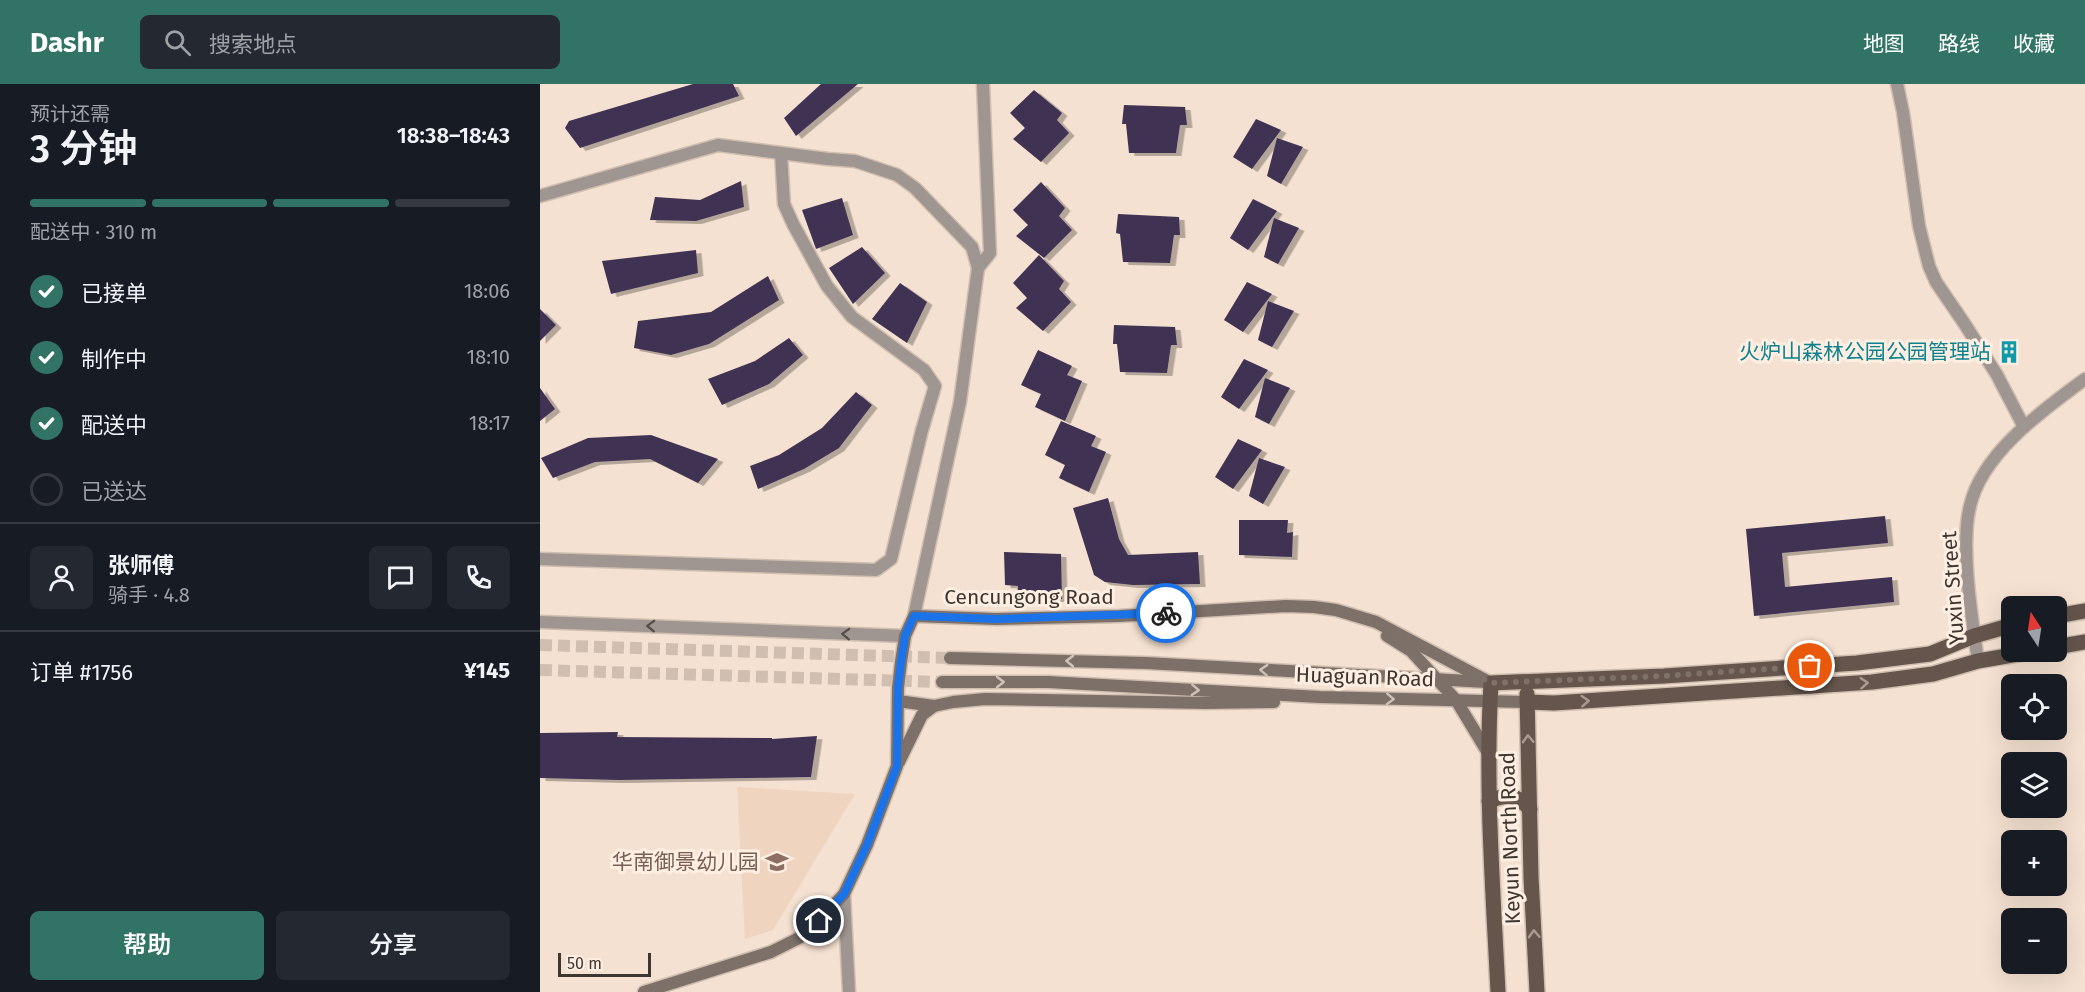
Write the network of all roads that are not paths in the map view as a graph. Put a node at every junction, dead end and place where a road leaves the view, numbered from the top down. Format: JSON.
{"nodes":[{"id":1,"x":983,"y":84,"type":"edge"},
{"id":2,"x":1897,"y":84,"type":"edge"},
{"id":3,"x":781,"y":153,"type":"junction"},
{"id":4,"x":540,"y":196,"type":"edge"},
{"id":5,"x":978,"y":268,"type":"junction"},
{"id":6,"x":2085,"y":380,"type":"edge"},
{"id":7,"x":2024,"y":428,"type":"junction"},
{"id":8,"x":540,"y":559,"type":"edge"},
{"id":9,"x":1314,"y":607,"type":"junction"},
{"id":10,"x":2085,"y":611,"type":"edge"},
{"id":11,"x":2067,"y":614,"type":"edge"},
{"id":12,"x":914,"y":616,"type":"junction"},
{"id":13,"x":540,"y":622,"type":"edge"},
{"id":14,"x":2001,"y":629,"type":"edge"},
{"id":15,"x":905,"y":636,"type":"junction"},
{"id":16,"x":1974,"y":636,"type":"junction"},
{"id":17,"x":2085,"y":642,"type":"edge"},
{"id":18,"x":2067,"y":645,"type":"edge"},
{"id":19,"x":2001,"y":657,"type":"edge"},
{"id":20,"x":950,"y":658,"type":"tunnel mouth"},
{"id":21,"x":1978,"y":661,"type":"junction"},
{"id":22,"x":1437,"y":680,"type":"junction"},
{"id":23,"x":942,"y":682,"type":"tunnel mouth"},
{"id":24,"x":1527,"y":682,"type":"junction"},
{"id":25,"x":1491,"y":683,"type":"junction"},
{"id":26,"x":1336,"y":697,"type":"junction"},
{"id":27,"x":1456,"y":700,"type":"junction"},
{"id":28,"x":898,"y":701,"type":"junction"},
{"id":29,"x":1490,"y":702,"type":"junction"},
{"id":30,"x":1527,"y":702,"type":"junction"},
{"id":31,"x":934,"y":706,"type":"junction"},
{"id":32,"x":1488,"y":753,"type":"junction"},
{"id":33,"x":897,"y":766,"type":"junction"},
{"id":34,"x":1489,"y":801,"type":"junction"},
{"id":35,"x":1530,"y":808,"type":"junction"},
{"id":36,"x":844,"y":894,"type":"junction"},
{"id":37,"x":644,"y":992,"type":"edge"},
{"id":38,"x":849,"y":992,"type":"edge"},
{"id":39,"x":1498,"y":992,"type":"edge"},
{"id":40,"x":1537,"y":992,"type":"edge"}],
"edges":[{"from":1,"to":5,"type":"street"},
{"from":2,"to":7,"type":"street"},
{"from":3,"to":4,"type":"street"},
{"from":3,"to":5,"type":"street"},
{"from":3,"to":8,"type":"street"},
{"from":5,"to":12,"type":"street"},
{"from":6,"to":7,"type":"street","name":"Yuxin Street"},
{"from":7,"to":16,"type":"street","name":"Yuxin Street"},
{"from":9,"to":12,"type":"street","name":"Cencungong Road"},
{"from":9,"to":22,"type":"street"},
{"from":9,"to":25,"type":"street","name":"Cencungong Road"},
{"from":10,"to":11,"type":"main road"},
{"from":12,"to":15,"type":"street","name":"Cencungong Road"},
{"from":15,"to":13,"type":"street","one_way":true},
{"from":14,"to":16,"type":"main road","name":"Huaguan Road"},
{"from":15,"to":28,"type":"street","name":"Cencungong Road"},
{"from":16,"to":21,"type":"street","name":"Yuxin Street"},
{"from":16,"to":24,"type":"main road","name":"Huaguan Road"},
{"from":17,"to":18,"type":"main road"},
{"from":19,"to":21,"type":"main road","name":"Huaguan Road"},
{"from":22,"to":20,"type":"street","name":"Huaguan Road","one_way":true},
{"from":30,"to":21,"type":"main road","name":"Huaguan Road","one_way":true},
{"from":22,"to":25,"type":"street","name":"Huaguan Road"},
{"from":22,"to":27,"type":"street"},
{"from":23,"to":26,"type":"street","name":"Huaguan Road","one_way":true},
{"from":24,"to":25,"type":"main road","name":"Huaguan Road"},
{"from":24,"to":30,"type":"main road","name":"Keyun North Road"},
{"from":25,"to":29,"type":"main road","name":"Keyun North Road"},
{"from":26,"to":27,"type":"street","name":"Huaguan Road","one_way":true},
{"from":26,"to":31,"type":"street"},
{"from":27,"to":29,"type":"street","name":"Huaguan Road"},
{"from":27,"to":32,"type":"street"},
{"from":28,"to":31,"type":"street"},
{"from":28,"to":33,"type":"street","name":"Cencungong Road"},
{"from":29,"to":30,"type":"street","name":"Huaguan Road"},
{"from":29,"to":32,"type":"main road","name":"Keyun North Road"},
{"from":35,"to":30,"type":"main road","name":"Keyun North Road","one_way":true},
{"from":31,"to":33,"type":"street"},
{"from":32,"to":34,"type":"main road","name":"Keyun North Road"},
{"from":33,"to":36,"type":"street","name":"Cencungong Road"},
{"from":34,"to":35,"type":"main road"},
{"from":34,"to":39,"type":"main road","name":"Keyun North Road"},
{"from":40,"to":35,"type":"main road","name":"Keyun North Road","one_way":true},
{"from":36,"to":37,"type":"street","name":"Cencungong Road"},
{"from":36,"to":38,"type":"street"}]}
